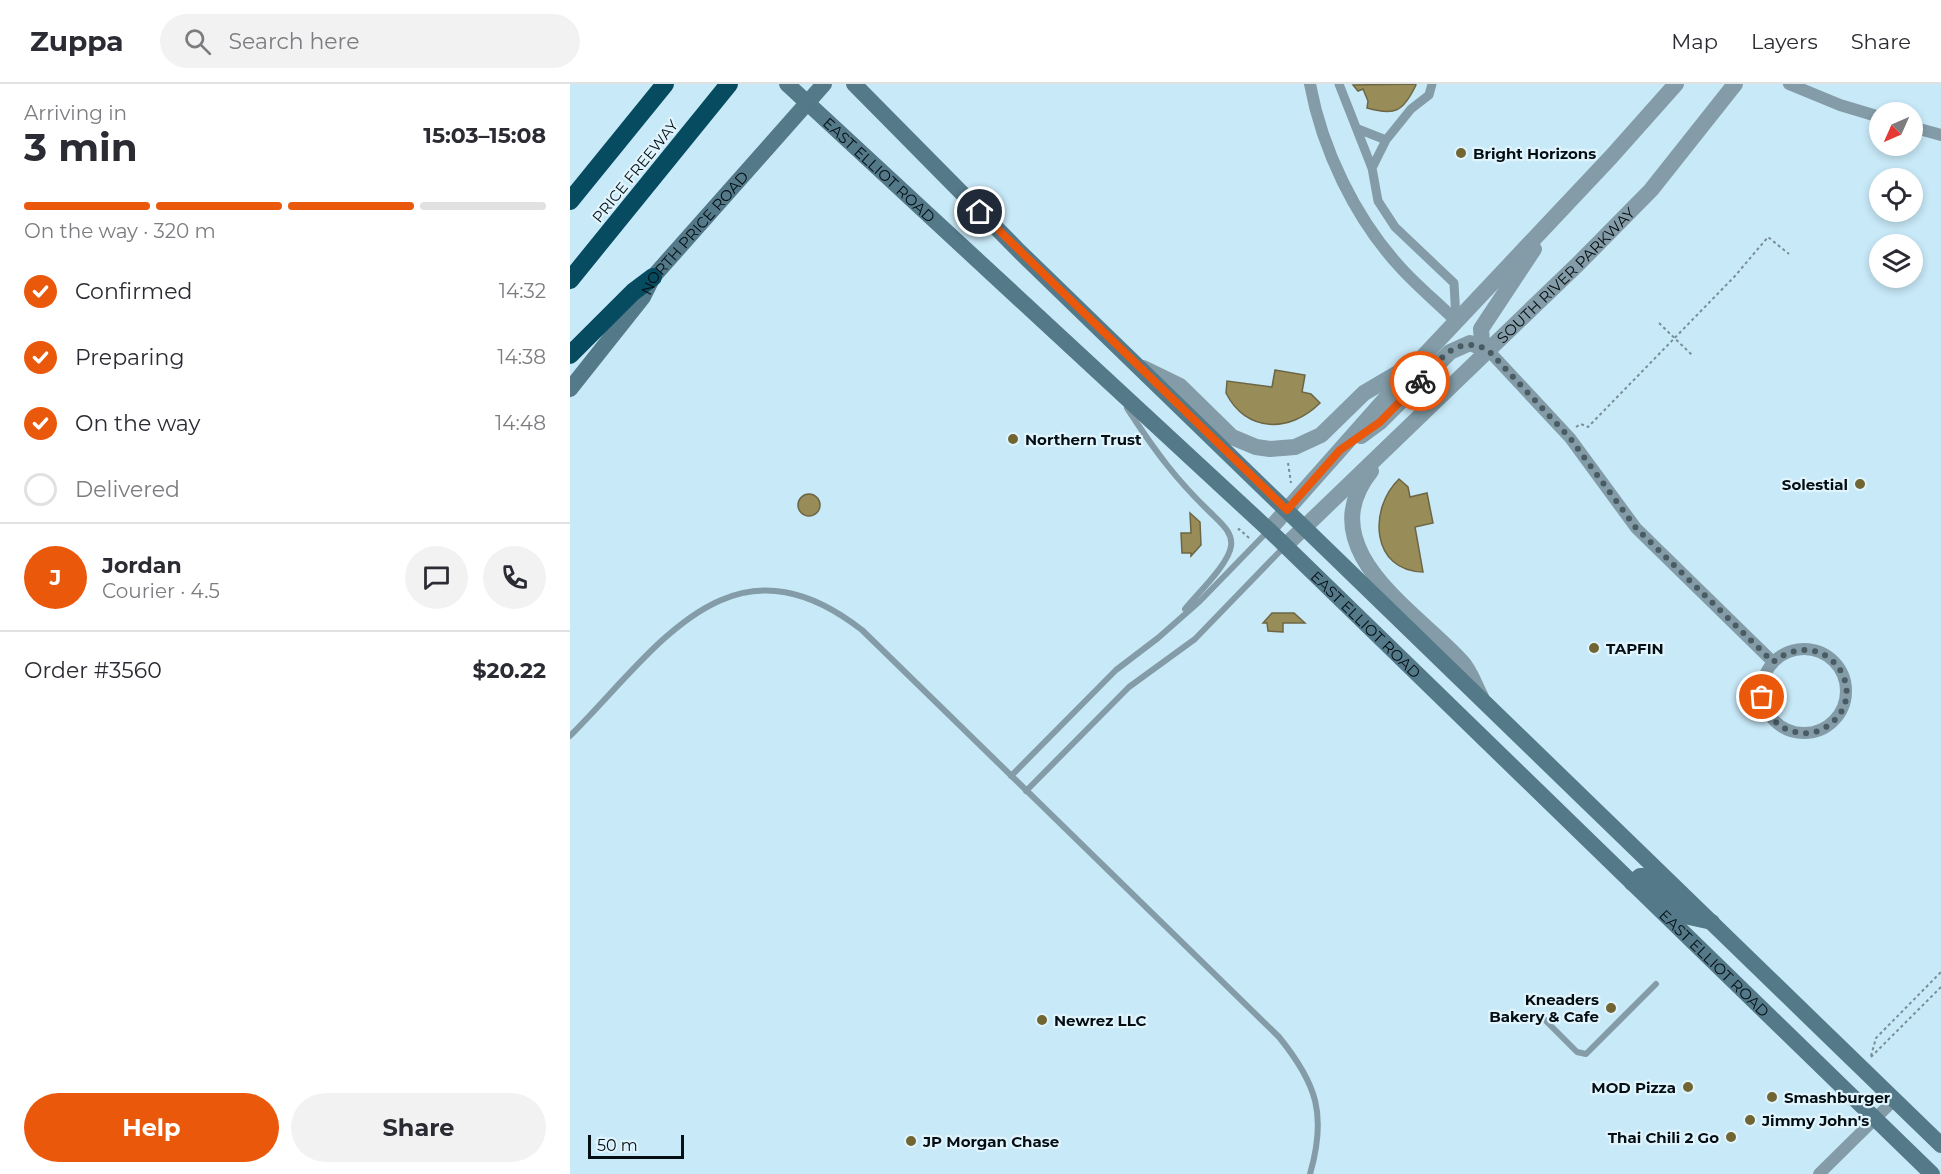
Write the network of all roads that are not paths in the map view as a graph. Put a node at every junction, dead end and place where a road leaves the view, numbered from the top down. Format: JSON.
{"nodes":[{"id":1,"x":665,"y":84,"type":"edge"},
{"id":2,"x":729,"y":84,"type":"edge"},
{"id":3,"x":824,"y":84,"type":"edge"},
{"id":4,"x":854,"y":84,"type":"edge"},
{"id":5,"x":1310,"y":84,"type":"edge"},
{"id":6,"x":1339,"y":84,"type":"edge"},
{"id":7,"x":1432,"y":84,"type":"edge"},
{"id":8,"x":1676,"y":84,"type":"edge"},
{"id":9,"x":1735,"y":84,"type":"edge"},
{"id":10,"x":1789,"y":84,"type":"edge"},
{"id":11,"x":788,"y":85,"type":"edge"},
{"id":12,"x":807,"y":104,"type":"junction"},
{"id":13,"x":1869,"y":114,"type":"edge"},
{"id":14,"x":1358,"y":129,"type":"junction"},
{"id":15,"x":1923,"y":130,"type":"edge"},
{"id":16,"x":1941,"y":135,"type":"edge"},
{"id":17,"x":1386,"y":140,"type":"junction"},
{"id":18,"x":1372,"y":168,"type":"junction"},
{"id":19,"x":570,"y":201,"type":"edge"},
{"id":20,"x":1550,"y":223,"type":"junction"},
{"id":21,"x":653,"y":277,"type":"junction"},
{"id":22,"x":570,"y":280,"type":"edge"},
{"id":23,"x":1456,"y":321,"type":"junction"},
{"id":24,"x":1488,"y":350,"type":"junction"},
{"id":25,"x":570,"y":355,"type":"edge"},
{"id":26,"x":1417,"y":363,"type":"junction"},
{"id":27,"x":1137,"y":365,"type":"junction"},
{"id":28,"x":570,"y":389,"type":"edge"},
{"id":29,"x":1117,"y":391,"type":"junction"},
{"id":30,"x":1403,"y":432,"type":"junction"},
{"id":31,"x":1340,"y":450,"type":"junction"},
{"id":32,"x":1287,"y":510,"type":"junction"},
{"id":33,"x":1305,"y":527,"type":"junction"},
{"id":34,"x":1269,"y":530,"type":"junction"},
{"id":35,"x":1285,"y":546,"type":"junction"},
{"id":36,"x":1175,"y":621,"type":"junction"},
{"id":37,"x":1773,"y":662,"type":"junction"},
{"id":38,"x":1481,"y":698,"type":"junction"},
{"id":39,"x":570,"y":736,"type":"edge"},
{"id":40,"x":1011,"y":776,"type":"junction"},
{"id":41,"x":1026,"y":791,"type":"junction"},
{"id":42,"x":1632,"y":883,"type":"junction"},
{"id":43,"x":1713,"y":922,"type":"junction"},
{"id":44,"x":1656,"y":984,"type":"dead end"},
{"id":45,"x":1543,"y":1018,"type":"dead end"},
{"id":46,"x":1894,"y":1099,"type":"junction"},
{"id":47,"x":1875,"y":1118,"type":"junction"},
{"id":48,"x":1941,"y":1144,"type":"edge"},
{"id":49,"x":1310,"y":1174,"type":"edge"},
{"id":50,"x":1819,"y":1174,"type":"edge"},
{"id":51,"x":1932,"y":1174,"type":"edge"}],
"edges":[{"from":1,"to":19,"type":"highway","name":"PRICE FREEWAY"},
{"from":2,"to":22,"type":"highway","name":"PRICE FREEWAY"},
{"from":3,"to":12,"type":"main road","name":"NORTH PRICE ROAD"},
{"from":4,"to":27,"type":"main road","name":"EAST ELLIOT ROAD"},
{"from":5,"to":23,"type":"street"},
{"from":6,"to":14,"type":"street"},
{"from":7,"to":17,"type":"street"},
{"from":8,"to":20,"type":"street"},
{"from":9,"to":24,"type":"street","name":"SOUTH RIVER PARKWAY"},
{"from":10,"to":13,"type":"street"},
{"from":11,"to":12,"type":"main road","name":"EAST ELLIOT ROAD"},
{"from":12,"to":21,"type":"main road","name":"NORTH PRICE ROAD"},
{"from":12,"to":29,"type":"main road","name":"EAST ELLIOT ROAD"},
{"from":14,"to":17,"type":"street"},
{"from":14,"to":18,"type":"street"},
{"from":15,"to":16,"type":"street"},
{"from":17,"to":18,"type":"street"},
{"from":18,"to":23,"type":"street"},
{"from":20,"to":23,"type":"street"},
{"from":20,"to":24,"type":"street"},
{"from":21,"to":25,"type":"highway"},
{"from":21,"to":28,"type":"main road","name":"NORTH PRICE ROAD"},
{"from":23,"to":26,"type":"street"},
{"from":24,"to":30,"type":"street","name":"SOUTH RIVER PARKWAY"},
{"from":24,"to":31,"type":"street"},
{"from":24,"to":37,"type":"street"},
{"from":26,"to":27,"type":"street"},
{"from":26,"to":31,"type":"street"},
{"from":27,"to":32,"type":"main road","name":"EAST ELLIOT ROAD"},
{"from":29,"to":34,"type":"main road","name":"EAST ELLIOT ROAD"},
{"from":29,"to":36,"type":"lane"},
{"from":30,"to":33,"type":"street","name":"SOUTH RIVER PARKWAY"},
{"from":30,"to":38,"type":"street"},
{"from":31,"to":32,"type":"street"},
{"from":32,"to":33,"type":"main road","name":"EAST ELLIOT ROAD"},
{"from":32,"to":34,"type":"street"},
{"from":33,"to":35,"type":"street","name":"SOUTH RIVER PARKWAY"},
{"from":33,"to":38,"type":"main road","name":"EAST ELLIOT ROAD"},
{"from":34,"to":35,"type":"main road","name":"EAST ELLIOT ROAD"},
{"from":34,"to":36,"type":"lane"},
{"from":35,"to":41,"type":"lane"},
{"from":35,"to":42,"type":"main road","name":"EAST ELLIOT ROAD"},
{"from":36,"to":40,"type":"lane"},
{"from":37,"to":37,"type":"street"},
{"from":38,"to":43,"type":"main road","name":"EAST ELLIOT ROAD"},
{"from":39,"to":40,"type":"lane"},
{"from":40,"to":41,"type":"lane"},
{"from":41,"to":49,"type":"lane"},
{"from":42,"to":43,"type":"main road"},
{"from":42,"to":47,"type":"main road","name":"EAST ELLIOT ROAD"},
{"from":43,"to":46,"type":"main road","name":"EAST ELLIOT ROAD"},
{"from":44,"to":45,"type":"lane"},
{"from":46,"to":47,"type":"street"},
{"from":46,"to":48,"type":"main road","name":"EAST ELLIOT ROAD"},
{"from":47,"to":50,"type":"street"},
{"from":47,"to":51,"type":"main road","name":"EAST ELLIOT ROAD"}]}
